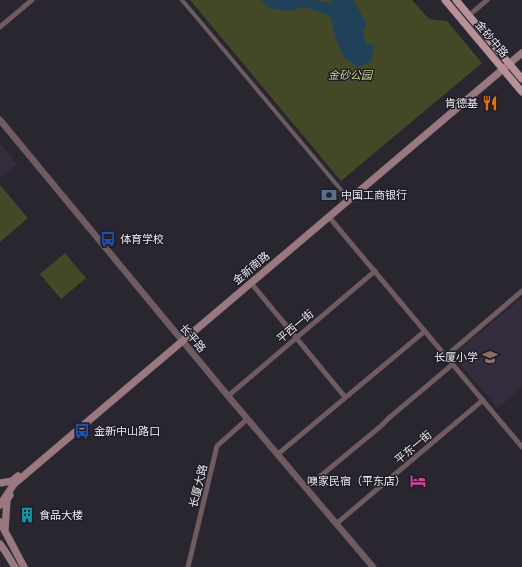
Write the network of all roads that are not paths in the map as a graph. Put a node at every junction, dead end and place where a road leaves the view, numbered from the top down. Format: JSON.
{"nodes":[{"id":1,"x":32,"y":0,"type":"edge"},
{"id":2,"x":182,"y":0,"type":"edge"},
{"id":3,"x":445,"y":0,"type":"edge"},
{"id":4,"x":456,"y":0,"type":"edge"},
{"id":5,"x":487,"y":0,"type":"edge"},
{"id":6,"x":473,"y":12,"type":"dead end"},
{"id":7,"x":0,"y":26,"type":"edge"},
{"id":8,"x":522,"y":49,"type":"edge"},
{"id":9,"x":522,"y":53,"type":"edge"},
{"id":10,"x":508,"y":62,"type":"junction"},
{"id":11,"x":502,"y":68,"type":"junction"},
{"id":12,"x":522,"y":79,"type":"edge"},
{"id":13,"x":522,"y":92,"type":"edge"},
{"id":14,"x":0,"y":120,"type":"edge"},
{"id":15,"x":0,"y":125,"type":"edge"},
{"id":16,"x":347,"y":197,"type":"junction"},
{"id":17,"x":329,"y":217,"type":"junction"},
{"id":18,"x":375,"y":271,"type":"junction"},
{"id":19,"x":251,"y":283,"type":"junction"},
{"id":20,"x":522,"y":291,"type":"edge"},
{"id":21,"x":425,"y":331,"type":"junction"},
{"id":22,"x":296,"y":338,"type":"junction"},
{"id":23,"x":180,"y":341,"type":"junction"},
{"id":24,"x":446,"y":356,"type":"junction"},
{"id":25,"x":453,"y":364,"type":"junction"},
{"id":26,"x":228,"y":396,"type":"junction"},
{"id":27,"x":345,"y":397,"type":"junction"},
{"id":28,"x":483,"y":400,"type":"junction"},
{"id":29,"x":245,"y":421,"type":"junction"},
{"id":30,"x":522,"y":447,"type":"edge"},
{"id":31,"x":278,"y":454,"type":"junction"},
{"id":32,"x":13,"y":483,"type":"junction"},
{"id":33,"x":0,"y":485,"type":"edge"},
{"id":34,"x":306,"y":488,"type":"junction"},
{"id":35,"x":0,"y":505,"type":"edge"},
{"id":36,"x":0,"y":522,"type":"edge"},
{"id":37,"x":336,"y":524,"type":"junction"},
{"id":38,"x":4,"y":532,"type":"junction"},
{"id":39,"x":2,"y":547,"type":"edge"},
{"id":40,"x":15,"y":567,"type":"edge"},
{"id":41,"x":24,"y":567,"type":"edge"},
{"id":42,"x":188,"y":567,"type":"edge"},
{"id":43,"x":369,"y":567,"type":"edge"},
{"id":44,"x":373,"y":567,"type":"edge"}],
"edges":[{"from":1,"to":7,"type":"street"},
{"from":2,"to":16,"type":"street"},
{"from":3,"to":11,"type":"main road","name":"金砂中路"},
{"from":4,"to":10,"type":"main road","name":"金砂中路"},
{"from":5,"to":6,"type":"street"},
{"from":8,"to":10,"type":"main road","name":"金新南路"},
{"from":9,"to":10,"type":"main road","name":"金新南路"},
{"from":10,"to":11,"type":"main road","name":"金新南路"},
{"from":10,"to":12,"type":"main road","name":"金砂中路"},
{"from":11,"to":13,"type":"main road","name":"金砂中路"},
{"from":11,"to":16,"type":"main road","name":"金新南路"},
{"from":11,"to":17,"type":"main road","name":"金新南路"},
{"from":14,"to":23,"type":"street","name":"长平路"},
{"from":15,"to":23,"type":"street","name":"长平路"},
{"from":16,"to":23,"type":"main road","name":"金新南路"},
{"from":17,"to":18,"type":"street"},
{"from":17,"to":19,"type":"main road","name":"金新南路"},
{"from":18,"to":21,"type":"street"},
{"from":18,"to":22,"type":"street","name":"平西一街"},
{"from":19,"to":22,"type":"street"},
{"from":19,"to":23,"type":"main road","name":"金新南路"},
{"from":20,"to":24,"type":"street"},
{"from":21,"to":24,"type":"street"},
{"from":21,"to":27,"type":"street"},
{"from":22,"to":26,"type":"street","name":"平西一街"},
{"from":22,"to":27,"type":"street"},
{"from":23,"to":26,"type":"street","name":"长平路"},
{"from":23,"to":29,"type":"street","name":"长平路"},
{"from":23,"to":32,"type":"main road","name":"金新南路"},
{"from":24,"to":25,"type":"street"},
{"from":25,"to":28,"type":"street"},
{"from":25,"to":34,"type":"street"},
{"from":26,"to":31,"type":"street","name":"长平路"},
{"from":27,"to":31,"type":"street"},
{"from":28,"to":30,"type":"street"},
{"from":28,"to":37,"type":"street","name":"平东一街"},
{"from":29,"to":42,"type":"street","name":"长厦大路"},
{"from":29,"to":43,"type":"street","name":"长平路"},
{"from":31,"to":34,"type":"street","name":"长平路"},
{"from":32,"to":33,"type":"main road"},
{"from":32,"to":35,"type":"main road","name":"金新南路"},
{"from":32,"to":38,"type":"main road"},
{"from":34,"to":37,"type":"street","name":"长平路"},
{"from":36,"to":38,"type":"main road"},
{"from":37,"to":44,"type":"street","name":"长平路"},
{"from":38,"to":41,"type":"main road"},
{"from":39,"to":40,"type":"main road"}]}
